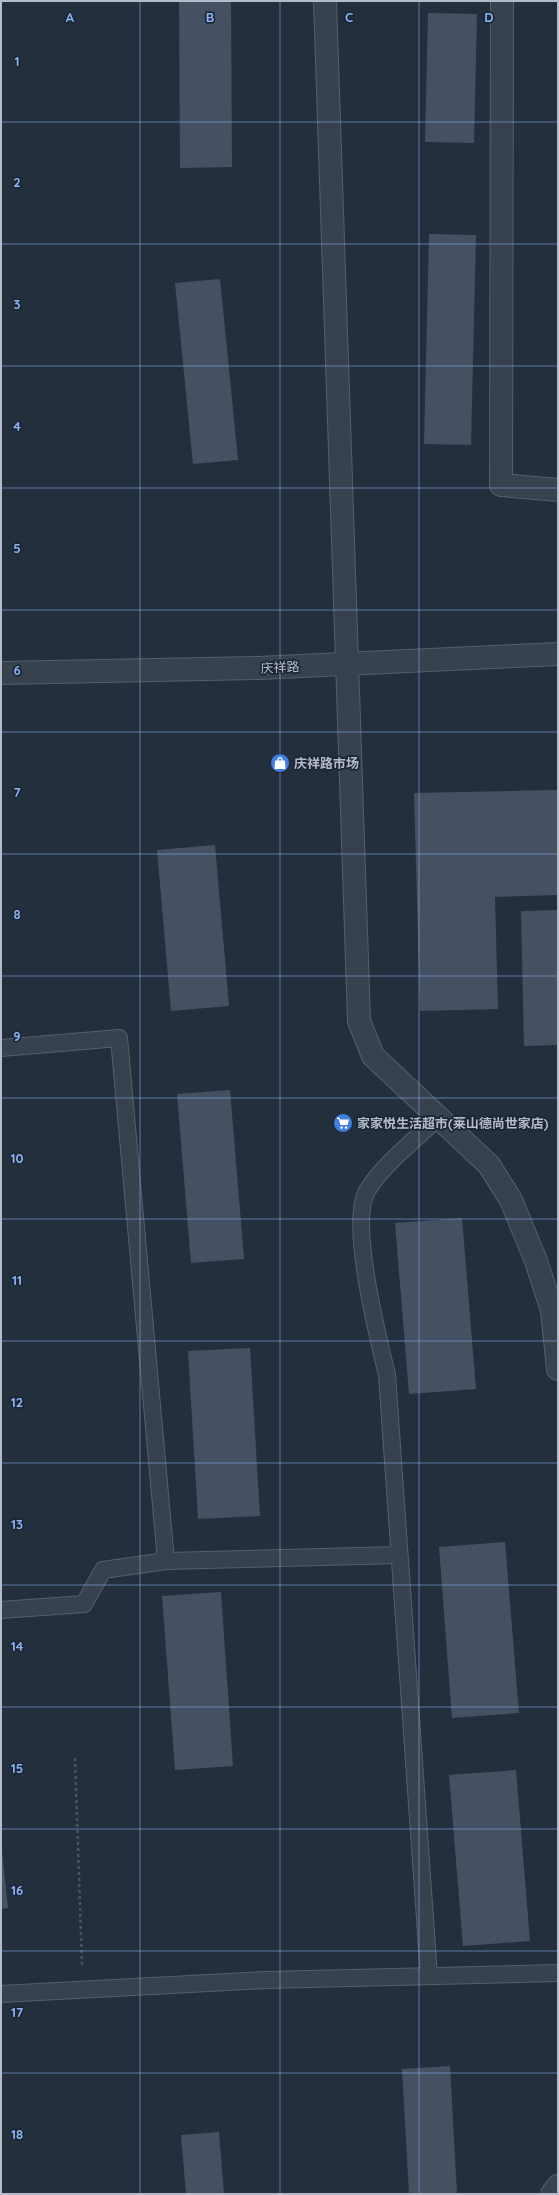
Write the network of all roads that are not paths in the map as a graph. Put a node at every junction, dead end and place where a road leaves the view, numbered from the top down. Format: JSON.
{"nodes":[{"id":1,"x":325,"y":1,"type":"edge"},
{"id":2,"x":502,"y":1,"type":"edge"},
{"id":3,"x":558,"y":490,"type":"edge"},
{"id":4,"x":558,"y":654,"type":"edge"},
{"id":5,"x":349,"y":663,"type":"junction"},
{"id":6,"x":1,"y":673,"type":"edge"},
{"id":7,"x":1,"y":1048,"type":"edge"},
{"id":8,"x":439,"y":1117,"type":"junction"},
{"id":9,"x":558,"y":1369,"type":"edge"},
{"id":10,"x":399,"y":1555,"type":"junction"},
{"id":11,"x":166,"y":1561,"type":"junction"},
{"id":12,"x":1,"y":1610,"type":"edge"},
{"id":13,"x":558,"y":1973,"type":"edge"},
{"id":14,"x":428,"y":1976,"type":"junction"},
{"id":15,"x":1,"y":1994,"type":"edge"},
{"id":16,"x":558,"y":2186,"type":"edge"},
{"id":17,"x":552,"y":2194,"type":"edge"}],
"edges":[{"from":1,"to":5,"type":"street"},
{"from":2,"to":3,"type":"street"},
{"from":4,"to":5,"type":"street","name":"庆祥路"},
{"from":5,"to":6,"type":"street","name":"庆祥路"},
{"from":5,"to":8,"type":"street"},
{"from":7,"to":11,"type":"lane"},
{"from":8,"to":9,"type":"street"},
{"from":8,"to":10,"type":"lane"},
{"from":10,"to":11,"type":"lane"},
{"from":10,"to":14,"type":"lane"},
{"from":11,"to":12,"type":"lane"},
{"from":13,"to":14,"type":"lane"},
{"from":14,"to":15,"type":"lane"},
{"from":16,"to":17,"type":"street"}]}
